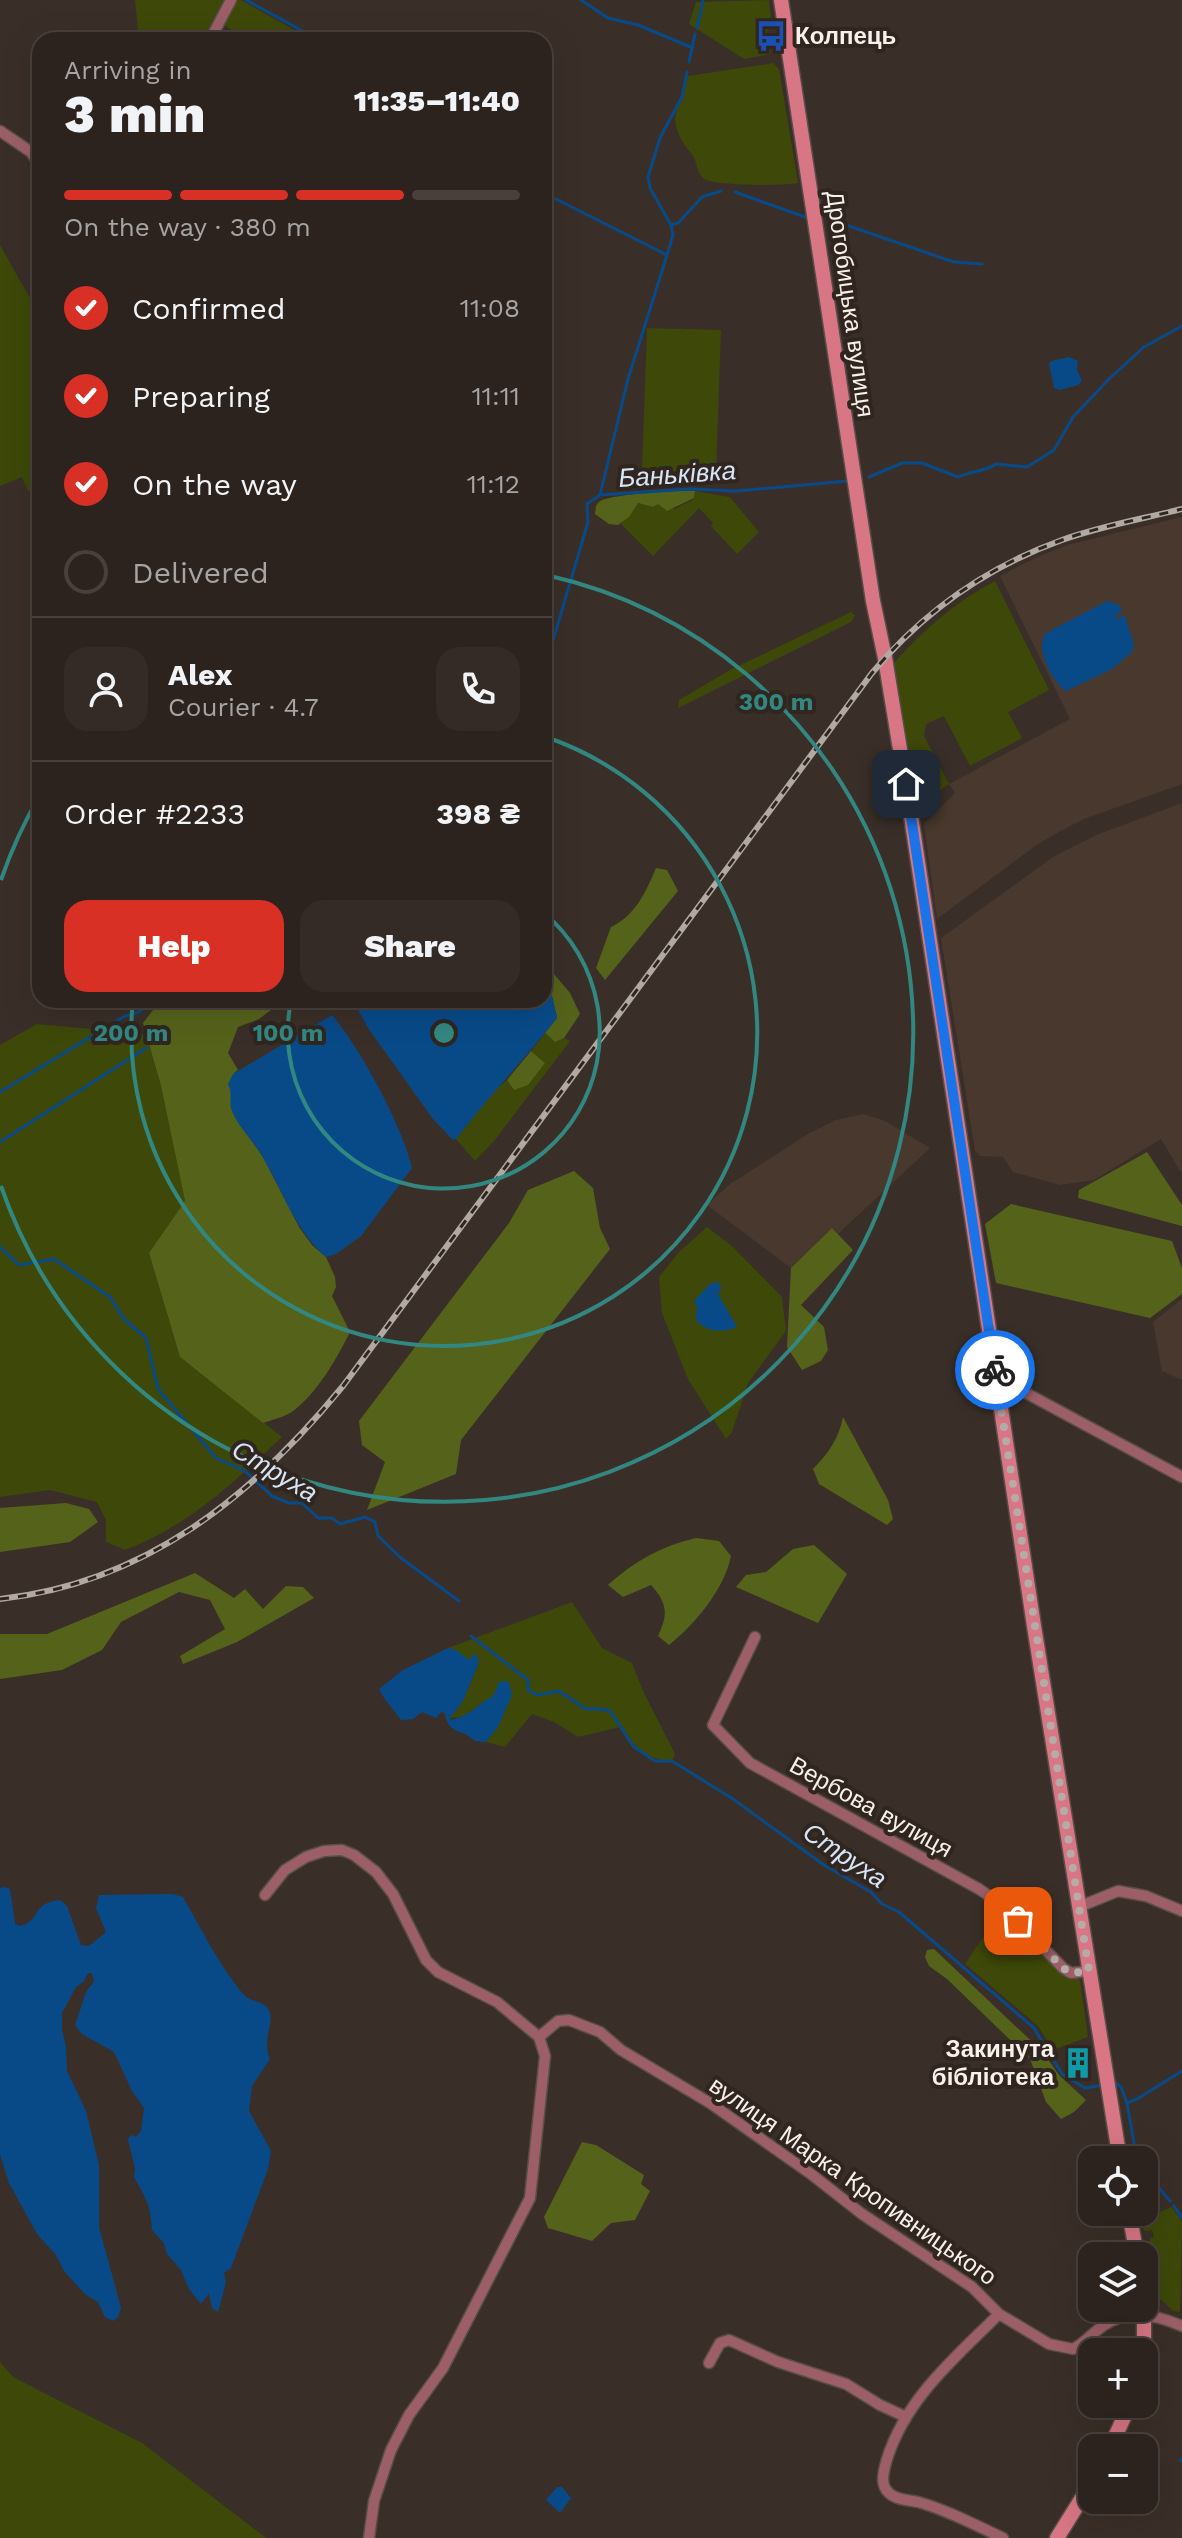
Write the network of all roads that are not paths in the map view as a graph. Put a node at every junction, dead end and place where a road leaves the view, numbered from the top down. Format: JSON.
{"nodes":[{"id":1,"x":231,"y":0,"type":"edge"},
{"id":2,"x":781,"y":0,"type":"edge"},
{"id":3,"x":214,"y":32,"type":"edge"},
{"id":4,"x":0,"y":131,"type":"edge"},
{"id":5,"x":32,"y":153,"type":"edge"},
{"id":6,"x":997,"y":1385,"type":"junction"},
{"id":7,"x":1182,"y":1477,"type":"edge"},
{"id":8,"x":755,"y":1637,"type":"dead end"},
{"id":9,"x":265,"y":1895,"type":"dead end"},
{"id":10,"x":1081,"y":1906,"type":"junction"},
{"id":11,"x":1182,"y":1911,"type":"edge"},
{"id":12,"x":1089,"y":1971,"type":"junction"},
{"id":13,"x":539,"y":2037,"type":"junction"},
{"id":14,"x":1118,"y":2146,"type":"edge"},
{"id":15,"x":1158,"y":2313,"type":"edge"},
{"id":16,"x":999,"y":2314,"type":"junction"},
{"id":17,"x":1111,"y":2322,"type":"edge"},
{"id":18,"x":1180,"y":2322,"type":"edge"},
{"id":19,"x":709,"y":2363,"type":"dead end"},
{"id":20,"x":906,"y":2417,"type":"junction"},
{"id":21,"x":1078,"y":2504,"type":"edge"},
{"id":22,"x":369,"y":2538,"type":"edge"},
{"id":23,"x":1003,"y":2538,"type":"edge"},
{"id":24,"x":1057,"y":2538,"type":"edge"}],
"edges":[{"from":1,"to":3,"type":"street"},
{"from":2,"to":6,"type":"street","name":"Дрогобицька вулиця"},
{"from":4,"to":5,"type":"street"},
{"from":6,"to":7,"type":"street"},
{"from":6,"to":10,"type":"street"},
{"from":8,"to":12,"type":"street","name":"Вербова вулиця"},
{"from":9,"to":13,"type":"street"},
{"from":10,"to":11,"type":"street"},
{"from":10,"to":12,"type":"street"},
{"from":12,"to":14,"type":"street"},
{"from":13,"to":16,"type":"street","name":"вулиця Марка Кропивницького"},
{"from":13,"to":22,"type":"street"},
{"from":15,"to":18,"type":"street"},
{"from":16,"to":17,"type":"street","name":"вулиця Марка Кропивницького"},
{"from":16,"to":20,"type":"street"},
{"from":19,"to":20,"type":"street"},
{"from":20,"to":23,"type":"street"},
{"from":21,"to":24,"type":"street"}]}
